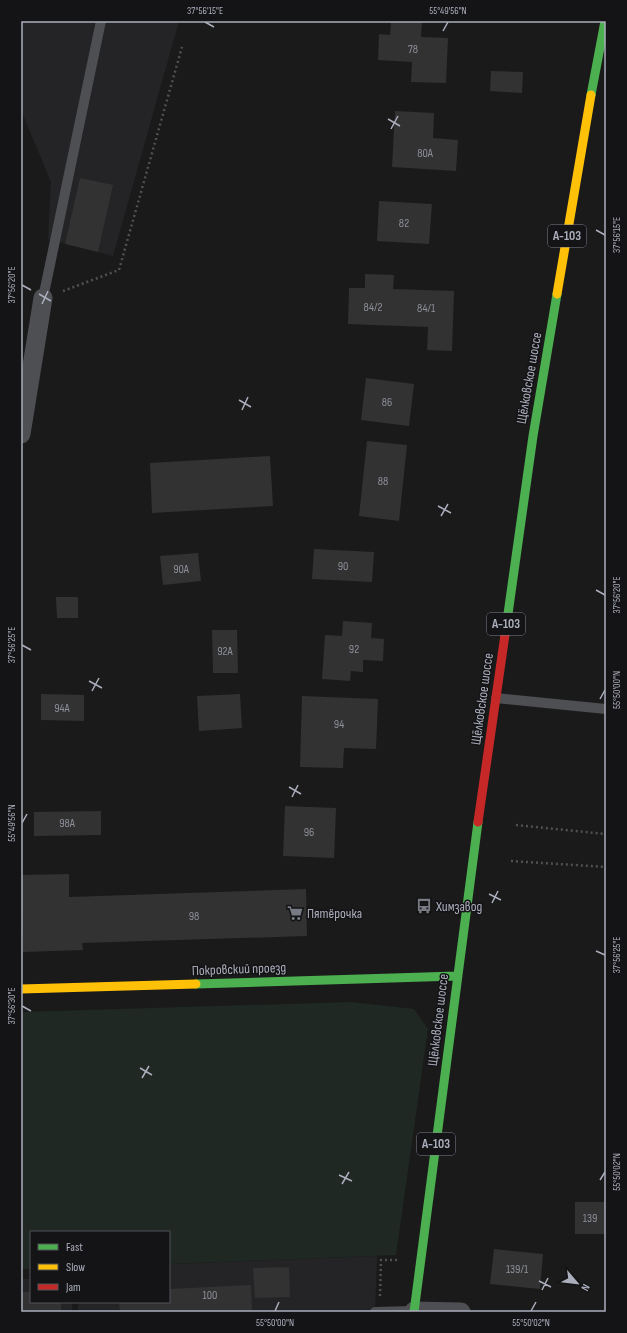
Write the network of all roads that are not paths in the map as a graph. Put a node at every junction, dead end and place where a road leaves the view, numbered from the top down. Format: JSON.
{"nodes":[{"id":1,"x":101,"y":21,"type":"edge"},
{"id":2,"x":605,"y":21,"type":"edge"},
{"id":3,"x":601,"y":61,"type":"edge"},
{"id":4,"x":43,"y":298,"type":"joint"},
{"id":5,"x":21,"y":434,"type":"edge"},
{"id":6,"x":496,"y":698,"type":"junction"},
{"id":7,"x":606,"y":709,"type":"edge"},
{"id":8,"x":458,"y":976,"type":"junction"},
{"id":9,"x":21,"y":989,"type":"edge"},
{"id":10,"x":414,"y":1311,"type":"edge"},
{"id":11,"x":375,"y":1312,"type":"edge"},
{"id":12,"x":461,"y":1312,"type":"edge"}],
"edges":[{"from":1,"to":4,"type":"lane"},
{"from":2,"to":3,"type":"main road","name":"Щёлковское шоссе","number":"А-103"},
{"from":3,"to":6,"type":"main road","name":"Щёлковское шоссе","number":"А-103"},
{"from":4,"to":5,"type":"street"},
{"from":6,"to":7,"type":"lane"},
{"from":6,"to":8,"type":"main road","name":"Щёлковское шоссе","number":"А-103"},
{"from":8,"to":9,"type":"main road","name":"Покровский проезд"},
{"from":8,"to":10,"type":"main road","name":"Щёлковское шоссе","number":"А-103"},
{"from":10,"to":11,"type":"lane"},
{"from":10,"to":12,"type":"street"}]}
